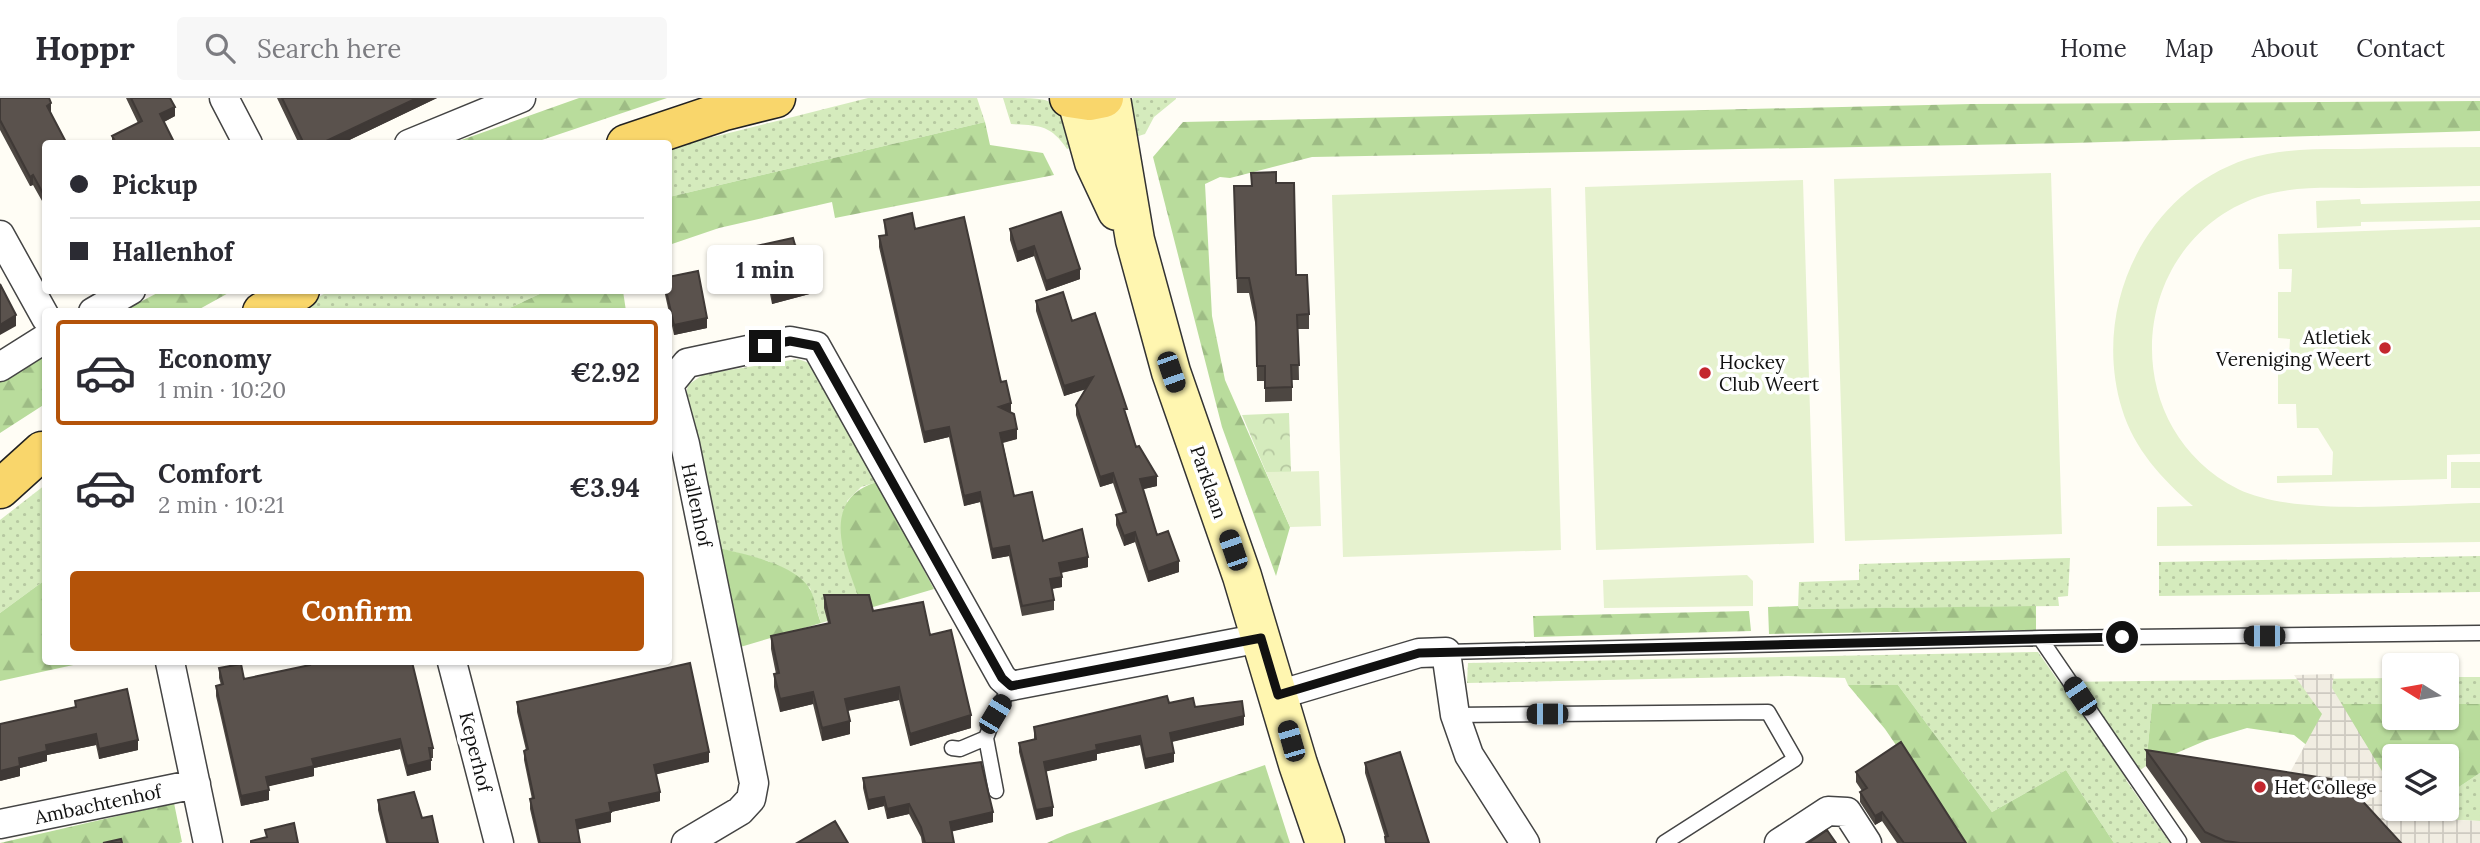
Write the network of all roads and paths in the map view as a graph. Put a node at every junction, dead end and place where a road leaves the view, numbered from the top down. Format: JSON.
{"nodes":[{"id":1,"x":224,"y":98,"type":"edge"},
{"id":2,"x":776,"y":98,"type":"edge"},
{"id":3,"x":1090,"y":99,"type":"edge"},
{"id":4,"x":508,"y":100,"type":"edge"},
{"id":5,"x":246,"y":140,"type":"edge"},
{"id":6,"x":419,"y":140,"type":"edge"},
{"id":7,"x":638,"y":140,"type":"edge"},
{"id":8,"x":0,"y":235,"type":"edge"},
{"id":9,"x":124,"y":294,"type":"edge"},
{"id":10,"x":293,"y":294,"type":"edge"},
{"id":11,"x":100,"y":308,"type":"edge"},
{"id":12,"x":269,"y":308,"type":"edge"},
{"id":13,"x":42,"y":311,"type":"edge"},
{"id":14,"x":42,"y":341,"type":"edge"},
{"id":15,"x":0,"y":367,"type":"edge"},
{"id":16,"x":672,"y":381,"type":"edge"},
{"id":17,"x":672,"y":408,"type":"edge"},
{"id":18,"x":677,"y":446,"type":"edge"},
{"id":19,"x":42,"y":451,"type":"edge"},
{"id":20,"x":42,"y":452,"type":"edge"},
{"id":21,"x":0,"y":475,"type":"edge"},
{"id":22,"x":0,"y":489,"type":"edge"},
{"id":23,"x":2480,"y":632,"type":"edge"},
{"id":24,"x":1261,"y":638,"type":"junction"},
{"id":25,"x":2040,"y":638,"type":"junction"},
{"id":26,"x":1446,"y":652,"type":"junction"},
{"id":27,"x":171,"y":665,"type":"edge"},
{"id":28,"x":453,"y":665,"type":"edge"},
{"id":29,"x":1011,"y":686,"type":"junction"},
{"id":30,"x":1278,"y":695,"type":"junction"},
{"id":31,"x":1455,"y":715,"type":"junction"},
{"id":32,"x":986,"y":737,"type":"junction"},
{"id":33,"x":952,"y":748,"type":"dead end"},
{"id":34,"x":196,"y":785,"type":"junction"},
{"id":35,"x":996,"y":791,"type":"dead end"},
{"id":36,"x":0,"y":824,"type":"edge"},
{"id":37,"x":2179,"y":841,"type":"dead end"},
{"id":38,"x":208,"y":843,"type":"edge"},
{"id":39,"x":499,"y":843,"type":"edge"},
{"id":40,"x":686,"y":843,"type":"edge"},
{"id":41,"x":1325,"y":843,"type":"edge"},
{"id":42,"x":1525,"y":843,"type":"edge"},
{"id":43,"x":1664,"y":843,"type":"edge"},
{"id":44,"x":1779,"y":843,"type":"edge"},
{"id":45,"x":1867,"y":843,"type":"edge"}],
"edges":[{"from":1,"to":5,"type":"street"},
{"from":2,"to":7,"type":"main road"},
{"from":3,"to":24,"type":"street","name":"Parklaan"},
{"from":4,"to":6,"type":"street"},
{"from":8,"to":13,"type":"street"},
{"from":9,"to":11,"type":"street"},
{"from":10,"to":12,"type":"main road"},
{"from":14,"to":15,"type":"street"},
{"from":16,"to":29,"type":"street","name":"Hallenhof"},
{"from":17,"to":18,"type":"street","name":"Hallenhof"},
{"from":18,"to":40,"type":"street","name":"Hallenhof"},
{"from":19,"to":21,"type":"main road"},
{"from":20,"to":22,"type":"main road"},
{"from":23,"to":25,"type":"lane"},
{"from":24,"to":29,"type":"street"},
{"from":24,"to":30,"type":"street","name":"Parklaan"},
{"from":25,"to":26,"type":"lane"},
{"from":25,"to":37,"type":"lane"},
{"from":26,"to":30,"type":"street"},
{"from":26,"to":31,"type":"street"},
{"from":27,"to":34,"type":"street"},
{"from":28,"to":39,"type":"street","name":"Keperhof"},
{"from":29,"to":32,"type":"lane"},
{"from":30,"to":41,"type":"street","name":"Parklaan"},
{"from":31,"to":42,"type":"street"},
{"from":31,"to":43,"type":"lane"},
{"from":32,"to":33,"type":"lane"},
{"from":32,"to":35,"type":"lane"},
{"from":34,"to":36,"type":"street","name":"Ambachtenhof"},
{"from":34,"to":38,"type":"street"},
{"from":44,"to":45,"type":"street"}]}
